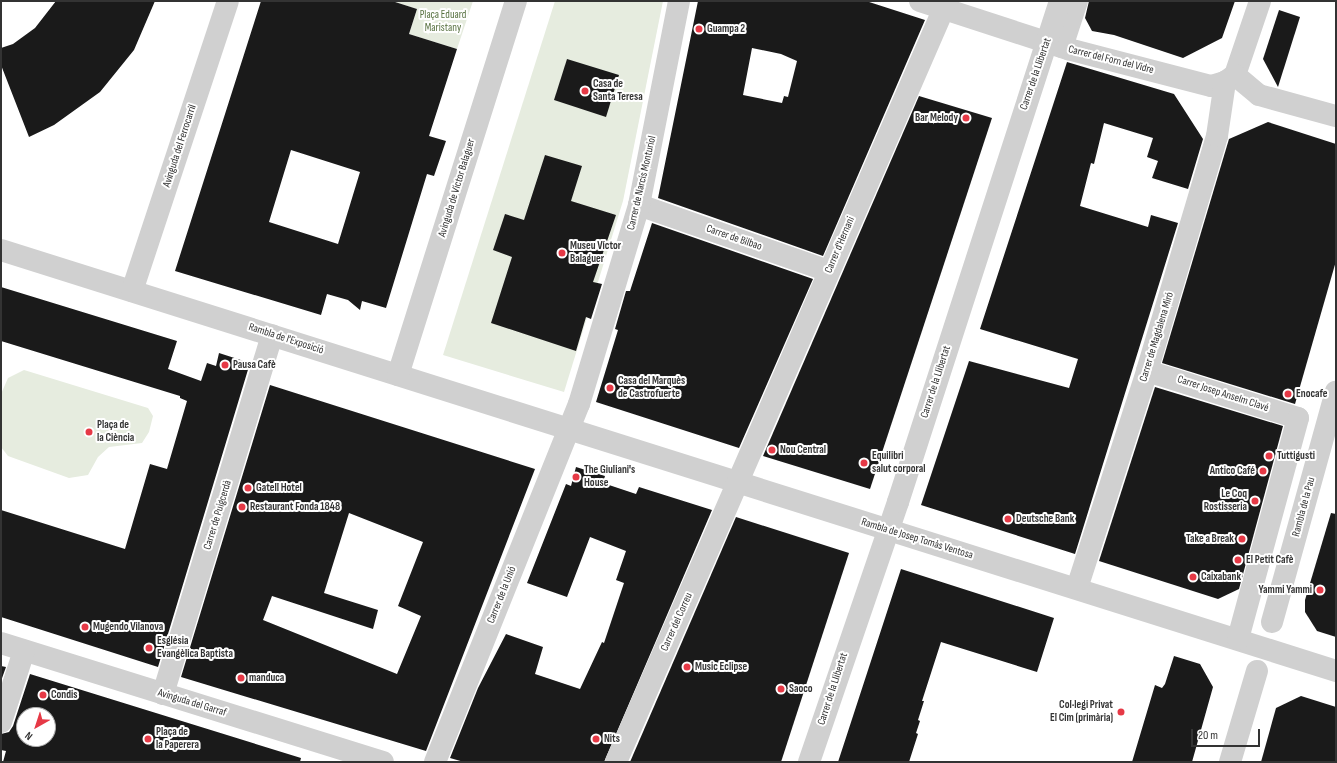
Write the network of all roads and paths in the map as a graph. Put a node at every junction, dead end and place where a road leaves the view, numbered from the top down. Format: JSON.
{"nodes":[{"id":1,"x":228,"y":1,"type":"edge"},
{"id":2,"x":516,"y":1,"type":"edge"},
{"id":3,"x":679,"y":1,"type":"edge"},
{"id":4,"x":920,"y":1,"type":"edge"},
{"id":5,"x":1060,"y":1,"type":"edge"},
{"id":6,"x":1077,"y":1,"type":"edge"},
{"id":7,"x":1260,"y":1,"type":"edge"},
{"id":8,"x":944,"y":8,"type":"junction"},
{"id":9,"x":1053,"y":41,"type":"junction"},
{"id":10,"x":1224,"y":81,"type":"junction"},
{"id":11,"x":1336,"y":116,"type":"edge"},
{"id":12,"x":639,"y":205,"type":"junction"},
{"id":13,"x":1,"y":250,"type":"edge"},
{"id":14,"x":829,"y":271,"type":"junction"},
{"id":15,"x":132,"y":291,"type":"junction"},
{"id":16,"x":272,"y":335,"type":"junction"},
{"id":17,"x":1147,"y":371,"type":"junction"},
{"id":18,"x":398,"y":375,"type":"junction"},
{"id":19,"x":1336,"y":392,"type":"edge"},
{"id":20,"x":570,"y":430,"type":"junction"},
{"id":21,"x":739,"y":483,"type":"junction"},
{"id":22,"x":888,"y":529,"type":"junction"},
{"id":23,"x":1077,"y":588,"type":"junction"},
{"id":24,"x":1272,"y":622,"type":"dead end"},
{"id":25,"x":1238,"y":638,"type":"junction"},
{"id":26,"x":1,"y":643,"type":"edge"},
{"id":27,"x":24,"y":651,"type":"junction"},
{"id":28,"x":1257,"y":671,"type":"dead end"},
{"id":29,"x":1336,"y":671,"type":"edge"},
{"id":30,"x":163,"y":694,"type":"junction"},
{"id":31,"x":1,"y":722,"type":"edge"},
{"id":32,"x":383,"y":762,"type":"edge"},
{"id":33,"x":435,"y":762,"type":"edge"},
{"id":34,"x":616,"y":762,"type":"edge"},
{"id":35,"x":809,"y":762,"type":"edge"},
{"id":36,"x":1230,"y":762,"type":"edge"}],
"edges":[{"from":1,"to":15,"type":"street","name":"Avinguda del Ferrocarril"},
{"from":2,"to":18,"type":"street","name":"Avinguda de Víctor Balaguer"},
{"from":3,"to":12,"type":"street","name":"Carrer de Narcís Monturiol"},
{"from":4,"to":8,"type":"street","name":"Carrer del Forn del Vidre"},
{"from":5,"to":9,"type":"street","name":"Carrer de la Llibertat"},
{"from":6,"to":9,"type":"street","name":"Carrer de la Llibertat"},
{"from":7,"to":10,"type":"street","name":"Carrer de Magdalena Miró"},
{"from":8,"to":9,"type":"street","name":"Carrer del Forn del Vidre"},
{"from":8,"to":14,"type":"street","name":"Carrer d'Hernani"},
{"from":9,"to":10,"type":"street","name":"Carrer del Forn del Vidre"},
{"from":9,"to":22,"type":"street","name":"Carrer de la Llibertat"},
{"from":10,"to":11,"type":"street","name":"Carrer del Forn del Vidre"},
{"from":10,"to":17,"type":"street","name":"Carrer de Magdalena Miró"},
{"from":12,"to":14,"type":"street","name":"Carrer de Bilbao"},
{"from":12,"to":20,"type":"street","name":"Carrer de Narcís Monturiol"},
{"from":13,"to":15,"type":"street","name":"Rambla de l'Exposició"},
{"from":14,"to":21,"type":"street","name":"Carrer d'Hernani"},
{"from":15,"to":16,"type":"street","name":"Rambla de l'Exposició"},
{"from":16,"to":18,"type":"street","name":"Rambla de l'Exposició"},
{"from":16,"to":30,"type":"street","name":"Carrer de Puigcerdà"},
{"from":17,"to":23,"type":"street","name":"Carrer de Magdalena Miró"},
{"from":17,"to":25,"type":"street","name":"Carrer Josep Anselm Clavé"},
{"from":18,"to":20,"type":"street","name":"Rambla de l'Exposició"},
{"from":19,"to":24,"type":"street","name":"Rambla de la Pau"},
{"from":20,"to":21,"type":"street","name":"Rambla de Josep Tomàs Ventosa"},
{"from":20,"to":33,"type":"street","name":"Carrer de la Unió"},
{"from":21,"to":22,"type":"street","name":"Rambla de Josep Tomàs Ventosa"},
{"from":21,"to":34,"type":"street","name":"Carrer del Correu"},
{"from":22,"to":23,"type":"street","name":"Rambla de Josep Tomàs Ventosa"},
{"from":22,"to":35,"type":"street","name":"Carrer de la Llibertat"},
{"from":23,"to":25,"type":"street","name":"Rambla de Josep Tomàs Ventosa"},
{"from":25,"to":29,"type":"street","name":"Rambla de Josep Tomàs Ventosa"},
{"from":26,"to":27,"type":"street","name":"Avinguda del Garraf"},
{"from":27,"to":30,"type":"street","name":"Avinguda del Garraf"},
{"from":27,"to":31,"type":"street"},
{"from":28,"to":36,"type":"street"},
{"from":30,"to":32,"type":"street","name":"Avinguda del Garraf"}]}
